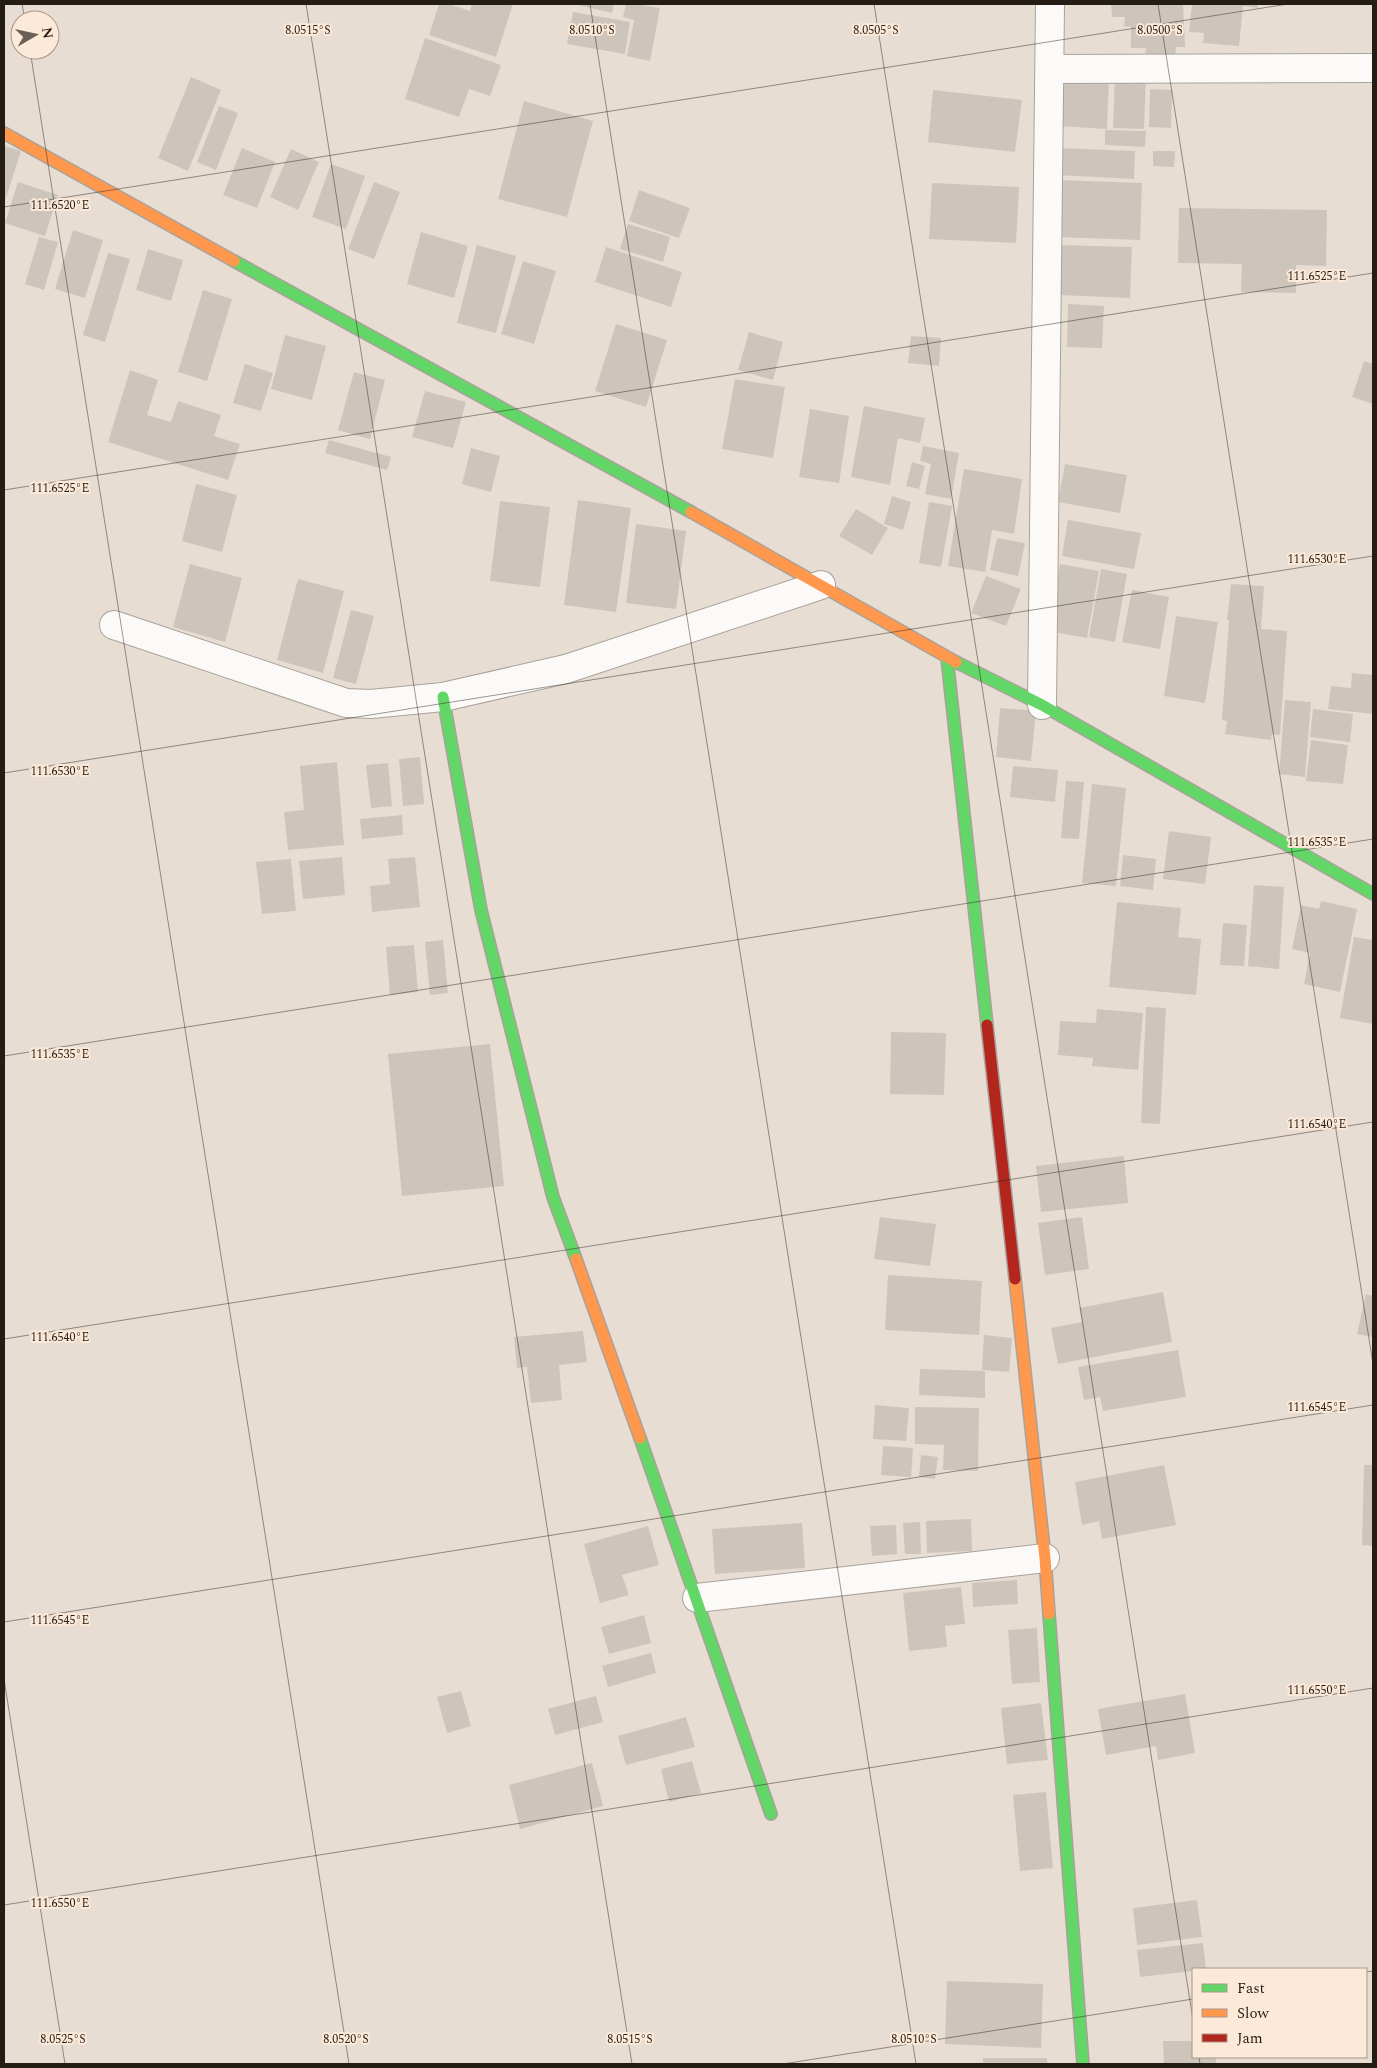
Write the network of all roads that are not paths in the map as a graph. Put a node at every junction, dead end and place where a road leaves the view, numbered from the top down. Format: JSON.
{"nodes":[{"id":1,"x":1050,"y":4,"type":"edge"},
{"id":2,"x":1050,"y":68,"type":"junction"},
{"id":3,"x":1373,"y":68,"type":"edge"},
{"id":4,"x":4,"y":133,"type":"edge"},
{"id":5,"x":821,"y":585,"type":"junction"},
{"id":6,"x":114,"y":625,"type":"dead end"},
{"id":7,"x":947,"y":658,"type":"junction"},
{"id":8,"x":443,"y":697,"type":"junction"},
{"id":9,"x":1042,"y":705,"type":"junction"},
{"id":10,"x":1373,"y":894,"type":"edge"},
{"id":11,"x":1045,"y":1558,"type":"junction"},
{"id":12,"x":696,"y":1598,"type":"junction"},
{"id":13,"x":771,"y":1814,"type":"dead end"},
{"id":14,"x":1083,"y":2064,"type":"edge"}],
"edges":[{"from":1,"to":2,"type":"street"},
{"from":2,"to":3,"type":"street"},
{"from":2,"to":9,"type":"street"},
{"from":4,"to":5,"type":"street"},
{"from":5,"to":7,"type":"street"},
{"from":5,"to":8,"type":"street"},
{"from":6,"to":8,"type":"street"},
{"from":7,"to":9,"type":"street"},
{"from":7,"to":11,"type":"street"},
{"from":8,"to":12,"type":"street"},
{"from":9,"to":10,"type":"street"},
{"from":11,"to":12,"type":"street"},
{"from":11,"to":14,"type":"street"},
{"from":12,"to":13,"type":"street"}]}
